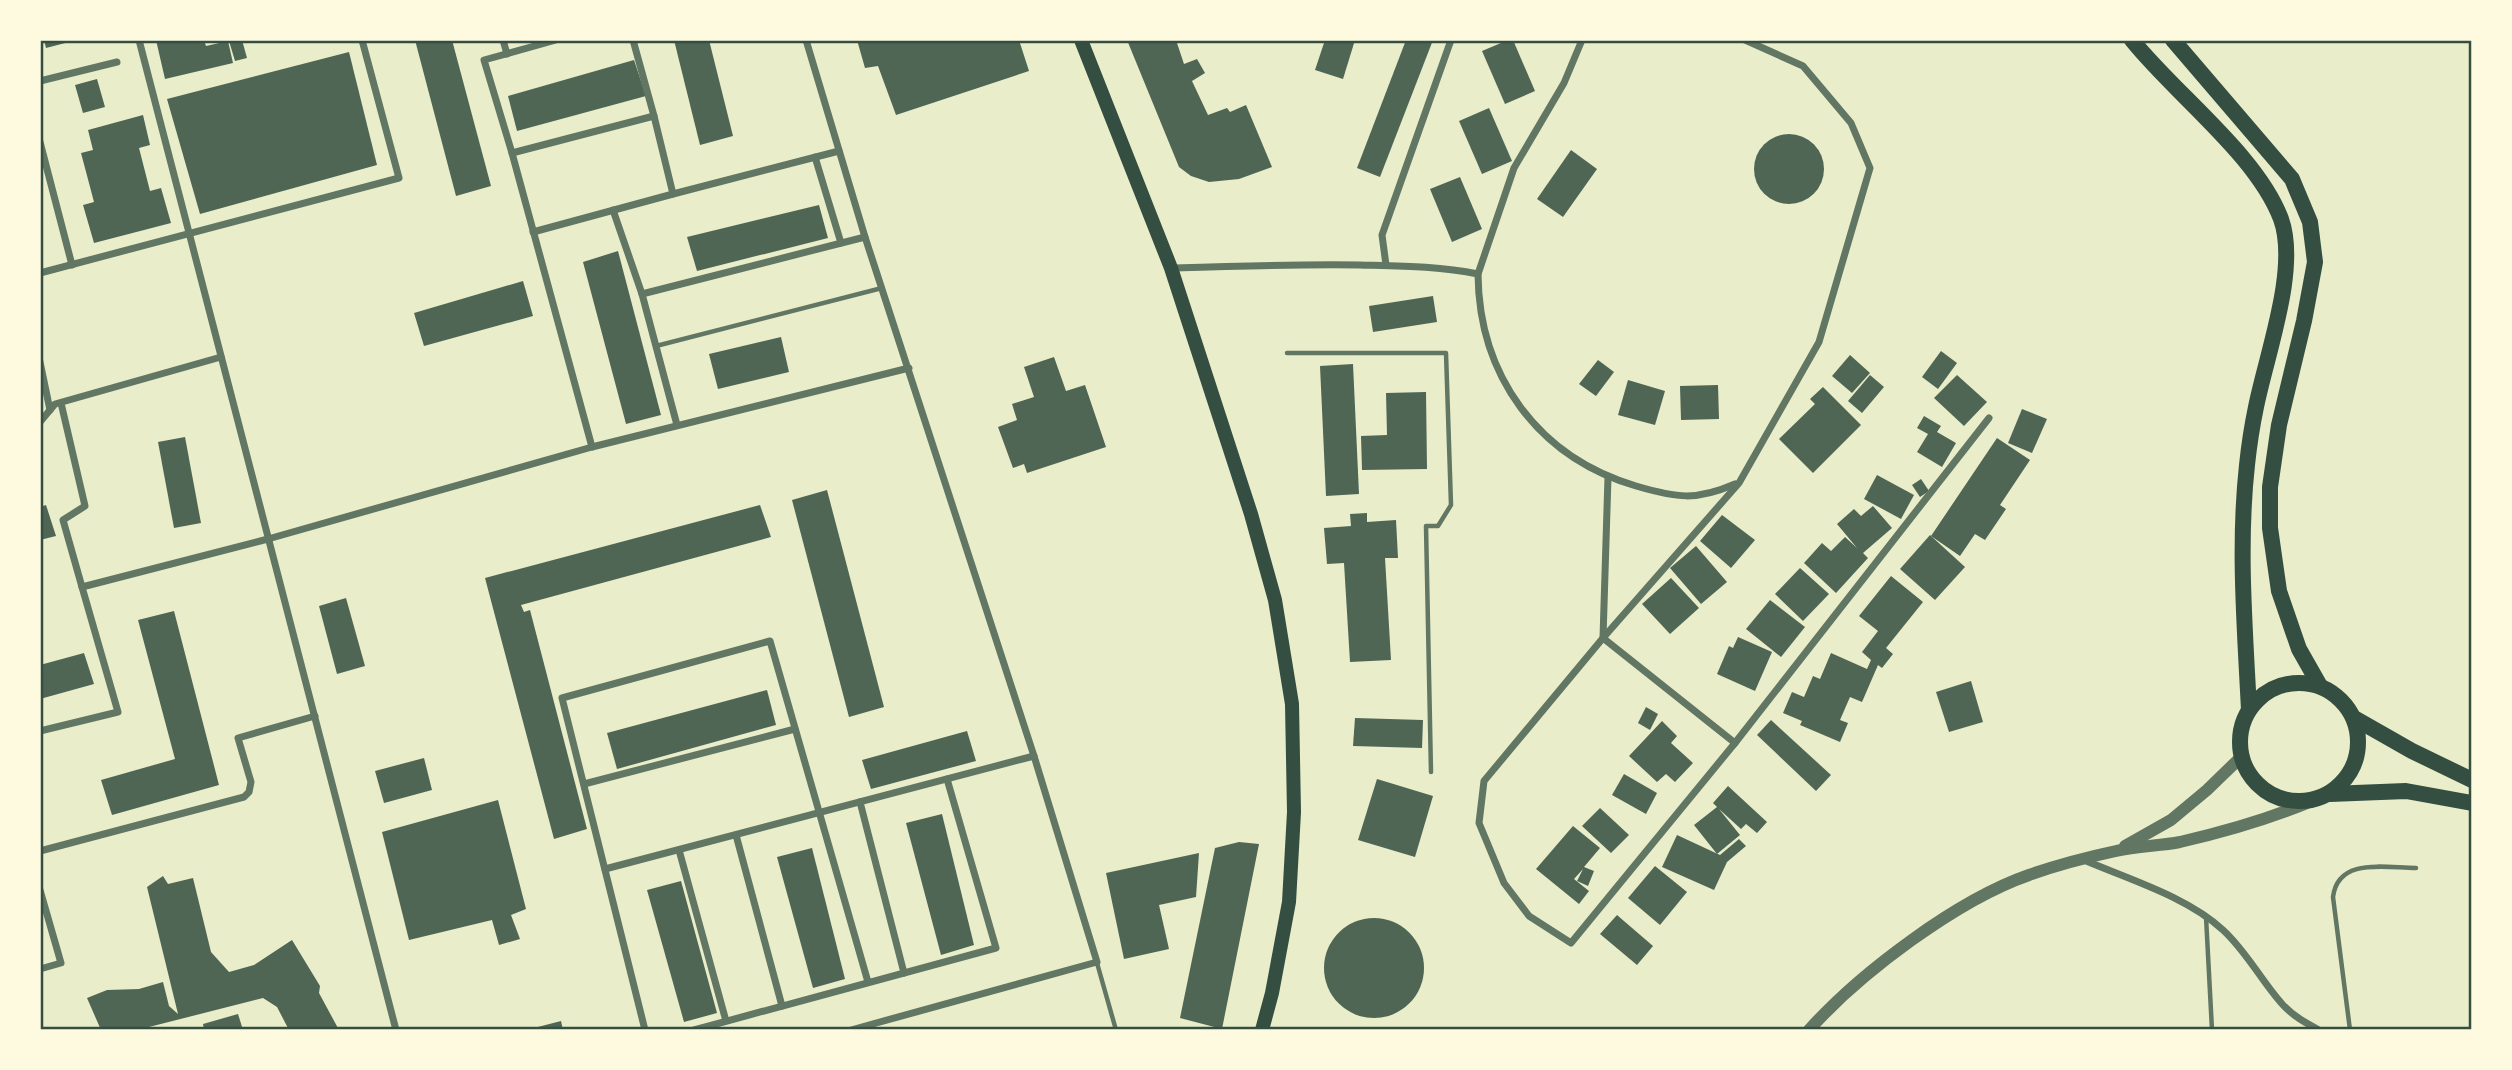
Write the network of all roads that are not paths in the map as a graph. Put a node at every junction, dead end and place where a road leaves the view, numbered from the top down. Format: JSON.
{"nodes":[{"id":1,"x":139,"y":40,"type":"edge"},
{"id":2,"x":362,"y":40,"type":"edge"},
{"id":3,"x":503,"y":40,"type":"edge"},
{"id":4,"x":556,"y":40,"type":"edge"},
{"id":5,"x":633,"y":40,"type":"edge"},
{"id":6,"x":806,"y":40,"type":"edge"},
{"id":7,"x":1081,"y":40,"type":"edge"},
{"id":8,"x":1451,"y":40,"type":"edge"},
{"id":9,"x":1582,"y":40,"type":"edge"},
{"id":10,"x":1745,"y":40,"type":"edge"},
{"id":11,"x":2132,"y":40,"type":"edge"},
{"id":12,"x":2173,"y":40,"type":"edge"},
{"id":13,"x":507,"y":54,"type":"junction"},
{"id":14,"x":117,"y":62,"type":"dead end"},
{"id":15,"x":40,"y":81,"type":"edge"},
{"id":16,"x":654,"y":116,"type":"junction"},
{"id":17,"x":40,"y":142,"type":"edge"},
{"id":18,"x":839,"y":151,"type":"junction"},
{"id":19,"x":512,"y":153,"type":"junction"},
{"id":20,"x":815,"y":157,"type":"junction"},
{"id":21,"x":673,"y":194,"type":"junction"},
{"id":22,"x":613,"y":210,"type":"junction"},
{"id":23,"x":533,"y":232,"type":"junction"},
{"id":24,"x":190,"y":233,"type":"junction"},
{"id":25,"x":866,"y":237,"type":"junction"},
{"id":26,"x":841,"y":243,"type":"junction"},
{"id":27,"x":72,"y":265,"type":"junction"},
{"id":28,"x":1386,"y":265,"type":"junction"},
{"id":29,"x":1171,"y":268,"type":"junction"},
{"id":30,"x":40,"y":273,"type":"edge"},
{"id":31,"x":1478,"y":274,"type":"junction"},
{"id":32,"x":883,"y":288,"type":"junction"},
{"id":33,"x":642,"y":295,"type":"junction"},
{"id":34,"x":656,"y":346,"type":"junction"},
{"id":35,"x":1287,"y":353,"type":"dead end"},
{"id":36,"x":222,"y":357,"type":"junction"},
{"id":37,"x":40,"y":362,"type":"edge"},
{"id":38,"x":909,"y":368,"type":"junction"},
{"id":39,"x":61,"y":403,"type":"junction"},
{"id":40,"x":50,"y":410,"type":"junction"},
{"id":41,"x":1989,"y":418,"type":"dead end"},
{"id":42,"x":40,"y":422,"type":"edge"},
{"id":43,"x":677,"y":425,"type":"junction"},
{"id":44,"x":592,"y":447,"type":"junction"},
{"id":45,"x":1608,"y":477,"type":"junction"},
{"id":46,"x":1739,"y":483,"type":"junction"},
{"id":47,"x":268,"y":539,"type":"junction"},
{"id":48,"x":82,"y":587,"type":"junction"},
{"id":49,"x":1603,"y":638,"type":"junction"},
{"id":50,"x":2320,"y":686,"type":"junction"},
{"id":51,"x":2249,"y":710,"type":"junction"},
{"id":52,"x":315,"y":716,"type":"junction"},
{"id":53,"x":2354,"y":718,"type":"junction"},
{"id":54,"x":795,"y":729,"type":"junction"},
{"id":55,"x":40,"y":732,"type":"edge"},
{"id":56,"x":1735,"y":743,"type":"junction"},
{"id":57,"x":1034,"y":756,"type":"junction"},
{"id":58,"x":2241,"y":757,"type":"junction"},
{"id":59,"x":1432,"y":772,"type":"dead end"},
{"id":60,"x":947,"y":779,"type":"junction"},
{"id":61,"x":2472,"y":780,"type":"edge"},
{"id":62,"x":584,"y":784,"type":"junction"},
{"id":63,"x":2330,"y":794,"type":"junction"},
{"id":64,"x":2312,"y":801,"type":"junction"},
{"id":65,"x":860,"y":802,"type":"junction"},
{"id":66,"x":2472,"y":803,"type":"edge"},
{"id":67,"x":818,"y":813,"type":"junction"},
{"id":68,"x":736,"y":835,"type":"junction"},
{"id":69,"x":679,"y":850,"type":"junction"},
{"id":70,"x":2118,"y":850,"type":"junction"},
{"id":71,"x":40,"y":851,"type":"edge"},
{"id":72,"x":2084,"y":860,"type":"junction"},
{"id":73,"x":2416,"y":868,"type":"dead end"},
{"id":74,"x":606,"y":869,"type":"junction"},
{"id":75,"x":40,"y":890,"type":"edge"},
{"id":76,"x":2206,"y":916,"type":"junction"},
{"id":77,"x":1097,"y":962,"type":"junction"},
{"id":78,"x":40,"y":969,"type":"edge"},
{"id":79,"x":904,"y":973,"type":"junction"},
{"id":80,"x":868,"y":982,"type":"junction"},
{"id":81,"x":782,"y":1006,"type":"junction"},
{"id":82,"x":726,"y":1021,"type":"junction"},
{"id":83,"x":396,"y":1030,"type":"edge"},
{"id":84,"x":645,"y":1030,"type":"edge"},
{"id":85,"x":694,"y":1030,"type":"edge"},
{"id":86,"x":851,"y":1030,"type":"edge"},
{"id":87,"x":1116,"y":1030,"type":"edge"},
{"id":88,"x":1262,"y":1030,"type":"edge"},
{"id":89,"x":1809,"y":1030,"type":"edge"},
{"id":90,"x":2212,"y":1030,"type":"edge"},
{"id":91,"x":2319,"y":1030,"type":"edge"},
{"id":92,"x":2350,"y":1030,"type":"edge"}],
"edges":[{"from":1,"to":24,"type":"street"},
{"from":2,"to":24,"type":"street"},
{"from":3,"to":13,"type":"street"},
{"from":4,"to":13,"type":"street"},
{"from":5,"to":16,"type":"street"},
{"from":6,"to":18,"type":"street"},
{"from":7,"to":29,"type":"main road"},
{"from":8,"to":28,"type":"street"},
{"from":9,"to":31,"type":"street"},
{"from":10,"to":46,"type":"street"},
{"from":11,"to":51,"type":"highway"},
{"from":12,"to":50,"type":"highway"},
{"from":13,"to":19,"type":"street"},
{"from":14,"to":15,"type":"street"},
{"from":16,"to":19,"type":"street"},
{"from":16,"to":21,"type":"street"},
{"from":17,"to":27,"type":"street"},
{"from":18,"to":20,"type":"street"},
{"from":18,"to":25,"type":"street"},
{"from":19,"to":23,"type":"street"},
{"from":20,"to":21,"type":"street"},
{"from":20,"to":26,"type":"street"},
{"from":21,"to":22,"type":"street"},
{"from":22,"to":23,"type":"street"},
{"from":22,"to":33,"type":"street"},
{"from":23,"to":44,"type":"street"},
{"from":24,"to":27,"type":"street"},
{"from":24,"to":36,"type":"street"},
{"from":25,"to":26,"type":"street"},
{"from":25,"to":32,"type":"street"},
{"from":26,"to":33,"type":"street"},
{"from":27,"to":30,"type":"street"},
{"from":28,"to":29,"type":"street"},
{"from":28,"to":31,"type":"street"},
{"from":29,"to":88,"type":"main road"},
{"from":31,"to":45,"type":"street"},
{"from":32,"to":34,"type":"lane"},
{"from":32,"to":38,"type":"street"},
{"from":33,"to":34,"type":"street"},
{"from":34,"to":43,"type":"street"},
{"from":35,"to":59,"type":"lane"},
{"from":36,"to":39,"type":"street"},
{"from":36,"to":47,"type":"street"},
{"from":37,"to":40,"type":"street"},
{"from":38,"to":43,"type":"street"},
{"from":38,"to":57,"type":"street"},
{"from":39,"to":40,"type":"street"},
{"from":39,"to":48,"type":"street"},
{"from":40,"to":42,"type":"street"},
{"from":41,"to":56,"type":"street"},
{"from":43,"to":44,"type":"street"},
{"from":44,"to":47,"type":"street"},
{"from":45,"to":46,"type":"street"},
{"from":45,"to":49,"type":"street"},
{"from":46,"to":49,"type":"street"},
{"from":47,"to":48,"type":"street"},
{"from":47,"to":52,"type":"street"},
{"from":48,"to":55,"type":"street"},
{"from":49,"to":56,"type":"street"},
{"from":49,"to":56,"type":"street"},
{"from":50,"to":51,"type":"highway"},
{"from":50,"to":53,"type":"highway"},
{"from":51,"to":58,"type":"highway"},
{"from":52,"to":71,"type":"street"},
{"from":52,"to":83,"type":"street"},
{"from":53,"to":61,"type":"highway"},
{"from":53,"to":63,"type":"highway"},
{"from":54,"to":62,"type":"street"},
{"from":54,"to":62,"type":"street"},
{"from":54,"to":67,"type":"street"},
{"from":57,"to":60,"type":"street"},
{"from":57,"to":77,"type":"street"},
{"from":58,"to":64,"type":"highway"},
{"from":58,"to":70,"type":"street"},
{"from":60,"to":65,"type":"street"},
{"from":60,"to":79,"type":"street"},
{"from":62,"to":74,"type":"street"},
{"from":63,"to":64,"type":"highway"},
{"from":63,"to":66,"type":"highway"},
{"from":64,"to":70,"type":"street"},
{"from":65,"to":67,"type":"street"},
{"from":65,"to":79,"type":"street"},
{"from":67,"to":68,"type":"street"},
{"from":67,"to":80,"type":"street"},
{"from":68,"to":69,"type":"street"},
{"from":68,"to":81,"type":"street"},
{"from":69,"to":74,"type":"street"},
{"from":69,"to":82,"type":"street"},
{"from":70,"to":72,"type":"street"},
{"from":72,"to":76,"type":"street"},
{"from":72,"to":89,"type":"street"},
{"from":73,"to":92,"type":"lane"},
{"from":74,"to":84,"type":"street"},
{"from":75,"to":78,"type":"street"},
{"from":76,"to":90,"type":"lane"},
{"from":76,"to":91,"type":"street"},
{"from":77,"to":86,"type":"street"},
{"from":77,"to":87,"type":"lane"},
{"from":79,"to":80,"type":"street"},
{"from":80,"to":81,"type":"street"},
{"from":81,"to":82,"type":"street"},
{"from":82,"to":85,"type":"street"}]}
